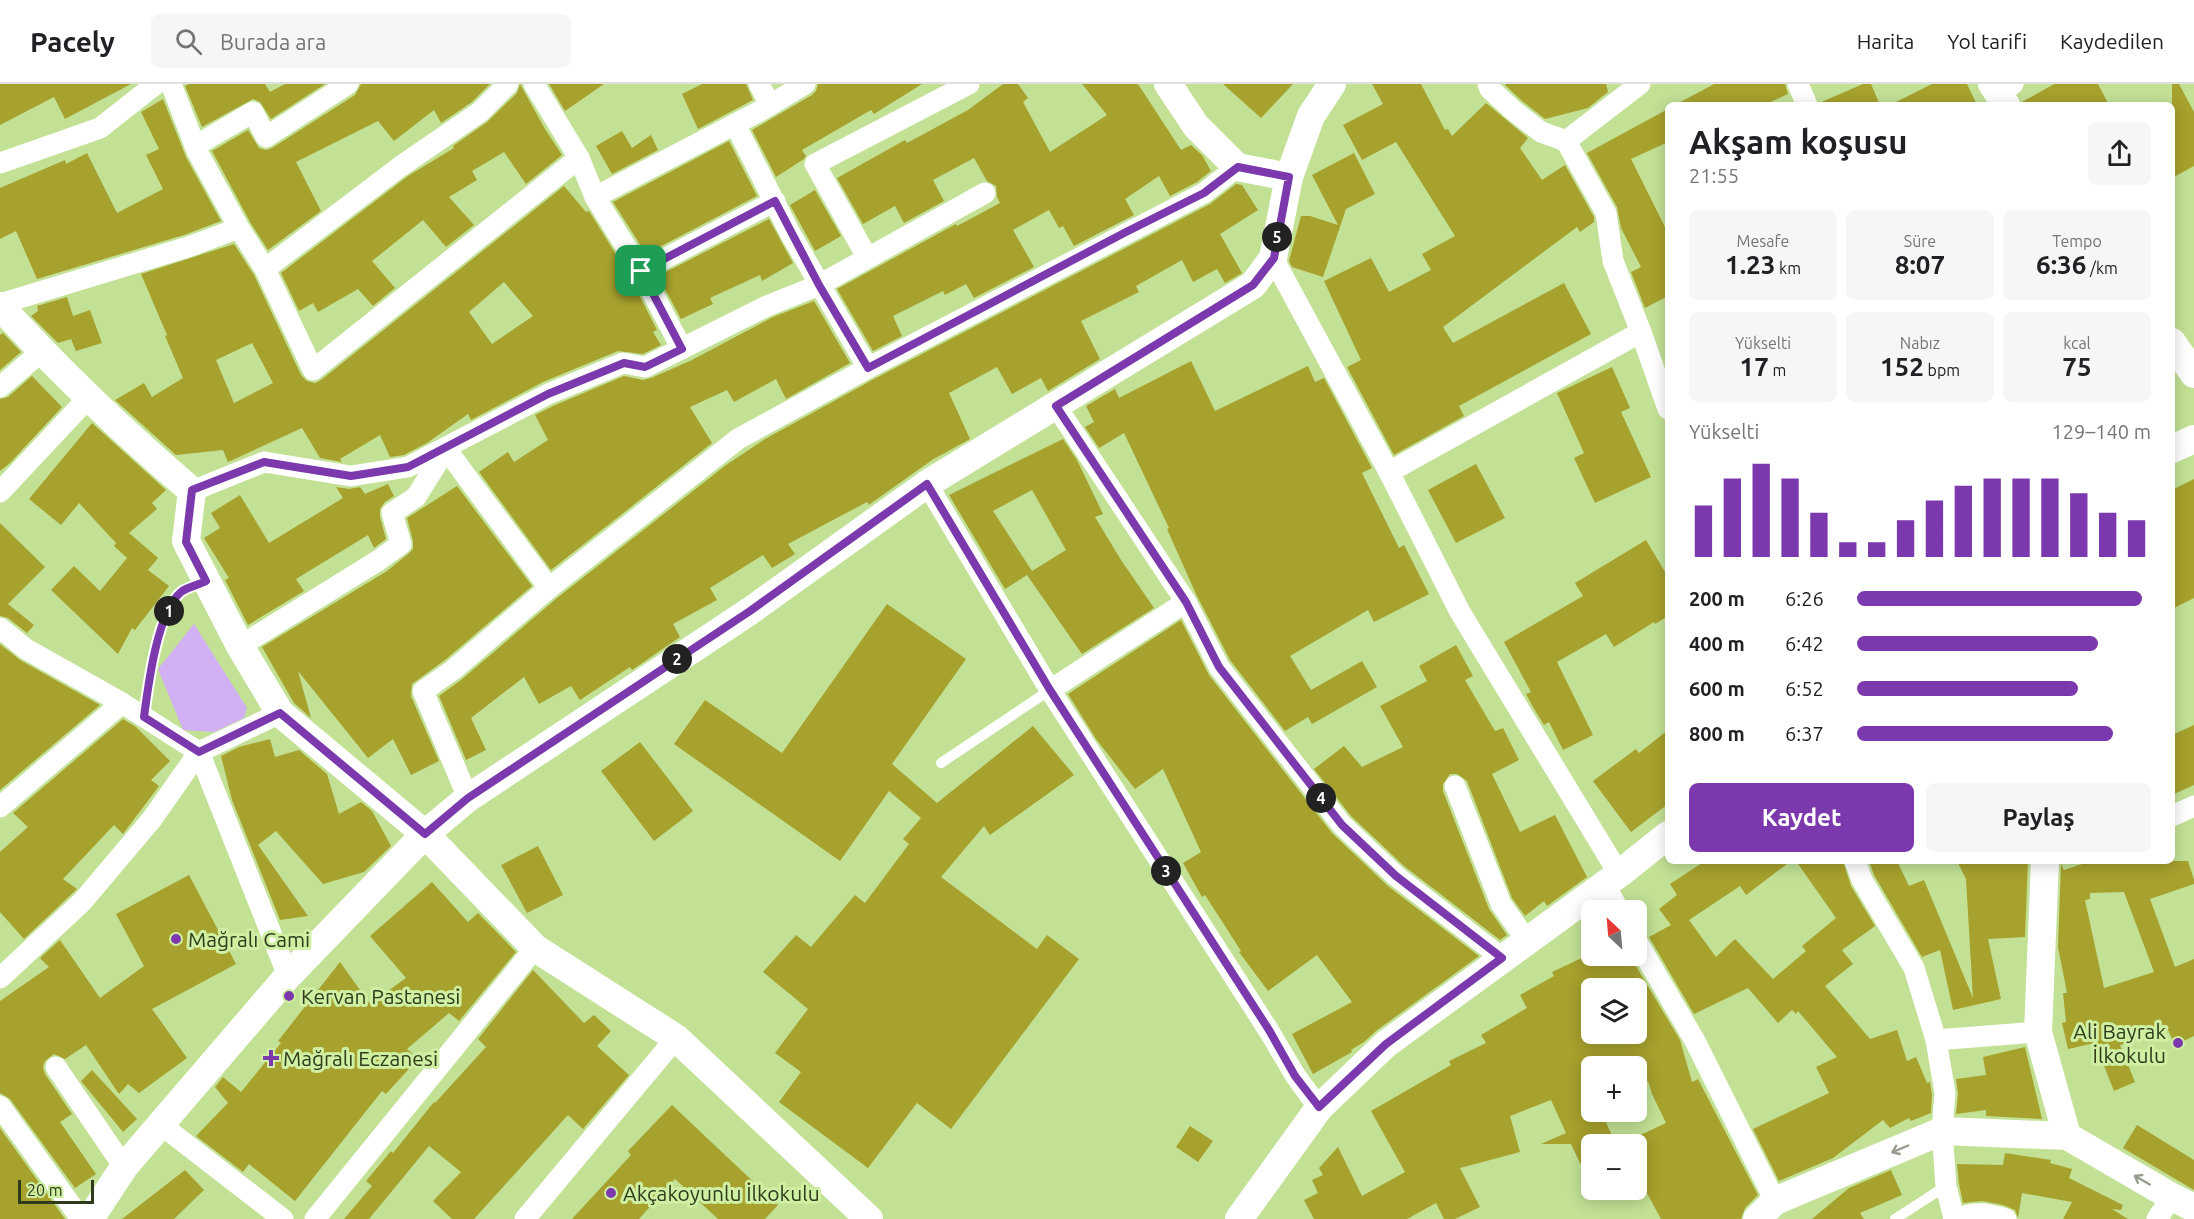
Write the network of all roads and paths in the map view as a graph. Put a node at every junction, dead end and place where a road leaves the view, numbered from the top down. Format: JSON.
{"nodes":[{"id":1,"x":156,"y":84,"type":"edge"},
{"id":2,"x":171,"y":84,"type":"edge"},
{"id":3,"x":348,"y":84,"type":"edge"},
{"id":4,"x":508,"y":84,"type":"edge"},
{"id":5,"x":534,"y":84,"type":"edge"},
{"id":6,"x":759,"y":84,"type":"edge"},
{"id":7,"x":805,"y":84,"type":"edge"},
{"id":8,"x":969,"y":84,"type":"edge"},
{"id":9,"x":1168,"y":84,"type":"edge"},
{"id":10,"x":1332,"y":84,"type":"edge"},
{"id":11,"x":1488,"y":84,"type":"edge"},
{"id":12,"x":1640,"y":84,"type":"edge"},
{"id":13,"x":1798,"y":84,"type":"edge"},
{"id":14,"x":1806,"y":102,"type":"edge"},
{"id":15,"x":770,"y":105,"type":"junction"},
{"id":16,"x":735,"y":124,"type":"junction"},
{"id":17,"x":1566,"y":141,"type":"junction"},
{"id":18,"x":195,"y":146,"type":"junction"},
{"id":19,"x":579,"y":158,"type":"junction"},
{"id":20,"x":0,"y":163,"type":"edge"},
{"id":21,"x":1238,"y":167,"type":"junction"},
{"id":22,"x":1289,"y":177,"type":"junction"},
{"id":23,"x":985,"y":193,"type":"dead end"},
{"id":24,"x":595,"y":197,"type":"junction"},
{"id":25,"x":775,"y":201,"type":"junction"},
{"id":26,"x":239,"y":228,"type":"junction"},
{"id":27,"x":867,"y":257,"type":"junction"},
{"id":28,"x":1274,"y":258,"type":"junction"},
{"id":29,"x":265,"y":269,"type":"junction"},
{"id":30,"x":641,"y":271,"type":"junction"},
{"id":31,"x":819,"y":285,"type":"junction"},
{"id":32,"x":0,"y":305,"type":"edge"},
{"id":33,"x":1641,"y":332,"type":"junction"},
{"id":34,"x":2175,"y":346,"type":"edge"},
{"id":35,"x":682,"y":349,"type":"junction"},
{"id":36,"x":41,"y":352,"type":"junction"},
{"id":37,"x":868,"y":368,"type":"junction"},
{"id":38,"x":2194,"y":374,"type":"edge"},
{"id":39,"x":0,"y":387,"type":"edge"},
{"id":40,"x":89,"y":397,"type":"junction"},
{"id":41,"x":1665,"y":400,"type":"edge"},
{"id":42,"x":1056,"y":406,"type":"junction"},
{"id":43,"x":2194,"y":440,"type":"edge"},
{"id":44,"x":2175,"y":448,"type":"edge"},
{"id":45,"x":446,"y":449,"type":"junction"},
{"id":46,"x":1389,"y":472,"type":"junction"},
{"id":47,"x":927,"y":484,"type":"junction"},
{"id":48,"x":192,"y":490,"type":"junction"},
{"id":49,"x":0,"y":492,"type":"edge"},
{"id":50,"x":206,"y":581,"type":"junction"},
{"id":51,"x":549,"y":588,"type":"junction"},
{"id":52,"x":1186,"y":602,"type":"junction"},
{"id":53,"x":0,"y":628,"type":"edge"},
{"id":54,"x":240,"y":646,"type":"junction"},
{"id":55,"x":1050,"y":690,"type":"junction"},
{"id":56,"x":122,"y":703,"type":"junction"},
{"id":57,"x":280,"y":713,"type":"junction"},
{"id":58,"x":144,"y":717,"type":"junction"},
{"id":59,"x":199,"y":752,"type":"junction"},
{"id":60,"x":941,"y":763,"type":"dead end"},
{"id":61,"x":1455,"y":786,"type":"dead end"},
{"id":62,"x":468,"y":798,"type":"junction"},
{"id":63,"x":2194,"y":806,"type":"edge"},
{"id":64,"x":0,"y":807,"type":"edge"},
{"id":65,"x":2175,"y":815,"type":"edge"},
{"id":66,"x":425,"y":834,"type":"junction"},
{"id":67,"x":1665,"y":837,"type":"edge"},
{"id":68,"x":1856,"y":864,"type":"edge"},
{"id":69,"x":2045,"y":864,"type":"edge"},
{"id":70,"x":1611,"y":879,"type":"junction"},
{"id":71,"x":1616,"y":900,"type":"edge"},
{"id":72,"x":1527,"y":940,"type":"junction"},
{"id":73,"x":535,"y":948,"type":"junction"},
{"id":74,"x":1502,"y":958,"type":"junction"},
{"id":75,"x":1647,"y":959,"type":"edge"},
{"id":76,"x":288,"y":976,"type":"junction"},
{"id":77,"x":0,"y":978,"type":"edge"},
{"id":78,"x":2038,"y":1032,"type":"junction"},
{"id":79,"x":676,"y":1038,"type":"junction"},
{"id":80,"x":1936,"y":1040,"type":"junction"},
{"id":81,"x":56,"y":1067,"type":"dead end"},
{"id":82,"x":0,"y":1106,"type":"edge"},
{"id":83,"x":1319,"y":1107,"type":"junction"},
{"id":84,"x":160,"y":1124,"type":"junction"},
{"id":85,"x":1942,"y":1131,"type":"junction"},
{"id":86,"x":2067,"y":1136,"type":"junction"},
{"id":87,"x":124,"y":1167,"type":"junction"},
{"id":88,"x":1946,"y":1186,"type":"junction"},
{"id":89,"x":2174,"y":1208,"type":"edge"},
{"id":90,"x":1766,"y":1210,"type":"edge"},
{"id":91,"x":81,"y":1219,"type":"edge"},
{"id":92,"x":90,"y":1219,"type":"edge"},
{"id":93,"x":283,"y":1219,"type":"edge"},
{"id":94,"x":315,"y":1219,"type":"edge"},
{"id":95,"x":525,"y":1219,"type":"edge"},
{"id":96,"x":869,"y":1219,"type":"edge"},
{"id":97,"x":1239,"y":1219,"type":"edge"},
{"id":98,"x":1895,"y":1219,"type":"edge"},
{"id":99,"x":1954,"y":1219,"type":"edge"},
{"id":100,"x":1959,"y":1219,"type":"edge"},
{"id":101,"x":2006,"y":1219,"type":"edge"}],
"edges":[{"from":1,"to":20,"type":"street"},
{"from":2,"to":18,"type":"street"},
{"from":3,"to":18,"type":"street"},
{"from":4,"to":29,"type":"street"},
{"from":5,"to":19,"type":"street"},
{"from":6,"to":15,"type":"street"},
{"from":7,"to":15,"type":"street"},
{"from":8,"to":27,"type":"street"},
{"from":9,"to":21,"type":"street"},
{"from":10,"to":22,"type":"street"},
{"from":11,"to":17,"type":"street"},
{"from":12,"to":17,"type":"street"},
{"from":13,"to":14,"type":"street"},
{"from":15,"to":16,"type":"street"},
{"from":16,"to":24,"type":"street"},
{"from":16,"to":25,"type":"street"},
{"from":17,"to":33,"type":"street"},
{"from":18,"to":26,"type":"street"},
{"from":19,"to":24,"type":"street"},
{"from":19,"to":29,"type":"street"},
{"from":21,"to":22,"type":"street"},
{"from":21,"to":37,"type":"street"},
{"from":22,"to":28,"type":"street"},
{"from":23,"to":27,"type":"street"},
{"from":24,"to":30,"type":"street"},
{"from":25,"to":30,"type":"street"},
{"from":25,"to":31,"type":"street"},
{"from":26,"to":29,"type":"street"},
{"from":26,"to":32,"type":"street"},
{"from":27,"to":31,"type":"street"},
{"from":28,"to":42,"type":"street"},
{"from":28,"to":46,"type":"street"},
{"from":30,"to":35,"type":"street"},
{"from":31,"to":35,"type":"street"},
{"from":31,"to":37,"type":"street"},
{"from":32,"to":36,"type":"street"},
{"from":33,"to":41,"type":"street"},
{"from":33,"to":46,"type":"street"},
{"from":34,"to":38,"type":"street"},
{"from":35,"to":45,"type":"street"},
{"from":36,"to":39,"type":"street"},
{"from":36,"to":40,"type":"street"},
{"from":37,"to":51,"type":"street"},
{"from":40,"to":48,"type":"street"},
{"from":40,"to":49,"type":"street"},
{"from":42,"to":47,"type":"street"},
{"from":42,"to":52,"type":"street"},
{"from":43,"to":44,"type":"street"},
{"from":45,"to":48,"type":"street"},
{"from":45,"to":51,"type":"street"},
{"from":45,"to":54,"type":"street"},
{"from":46,"to":70,"type":"street"},
{"from":47,"to":55,"type":"street"},
{"from":47,"to":62,"type":"street"},
{"from":48,"to":50,"type":"street"},
{"from":50,"to":54,"type":"street"},
{"from":50,"to":58,"type":"lane"},
{"from":51,"to":62,"type":"street"},
{"from":52,"to":55,"type":"street"},
{"from":52,"to":74,"type":"street"},
{"from":53,"to":56,"type":"street"},
{"from":54,"to":57,"type":"street"},
{"from":55,"to":60,"type":"lane"},
{"from":55,"to":83,"type":"street"},
{"from":56,"to":58,"type":"street"},
{"from":56,"to":64,"type":"street"},
{"from":57,"to":59,"type":"street"},
{"from":57,"to":66,"type":"street"},
{"from":58,"to":59,"type":"street"},
{"from":59,"to":76,"type":"street"},
{"from":59,"to":77,"type":"street"},
{"from":61,"to":72,"type":"street"},
{"from":62,"to":66,"type":"street"},
{"from":63,"to":65,"type":"street"},
{"from":66,"to":73,"type":"street"},
{"from":66,"to":76,"type":"street"},
{"from":67,"to":70,"type":"street"},
{"from":68,"to":80,"type":"street"},
{"from":69,"to":78,"type":"street"},
{"from":70,"to":71,"type":"street"},
{"from":70,"to":72,"type":"street"},
{"from":72,"to":74,"type":"street"},
{"from":73,"to":79,"type":"street"},
{"from":73,"to":94,"type":"street"},
{"from":74,"to":83,"type":"street"},
{"from":75,"to":90,"type":"street"},
{"from":76,"to":84,"type":"street"},
{"from":78,"to":80,"type":"street"},
{"from":78,"to":86,"type":"street"},
{"from":79,"to":95,"type":"street"},
{"from":79,"to":96,"type":"street"},
{"from":80,"to":85,"type":"street"},
{"from":81,"to":87,"type":"street"},
{"from":82,"to":91,"type":"street"},
{"from":83,"to":97,"type":"street"},
{"from":84,"to":87,"type":"street"},
{"from":84,"to":93,"type":"street"},
{"from":85,"to":86,"type":"street"},
{"from":85,"to":88,"type":"street"},
{"from":85,"to":90,"type":"street","one_way":true},
{"from":89,"to":86,"type":"street","one_way":true},
{"from":87,"to":92,"type":"street"},
{"from":88,"to":98,"type":"lane"},
{"from":88,"to":99,"type":"street"},
{"from":100,"to":101,"type":"street"}]}
